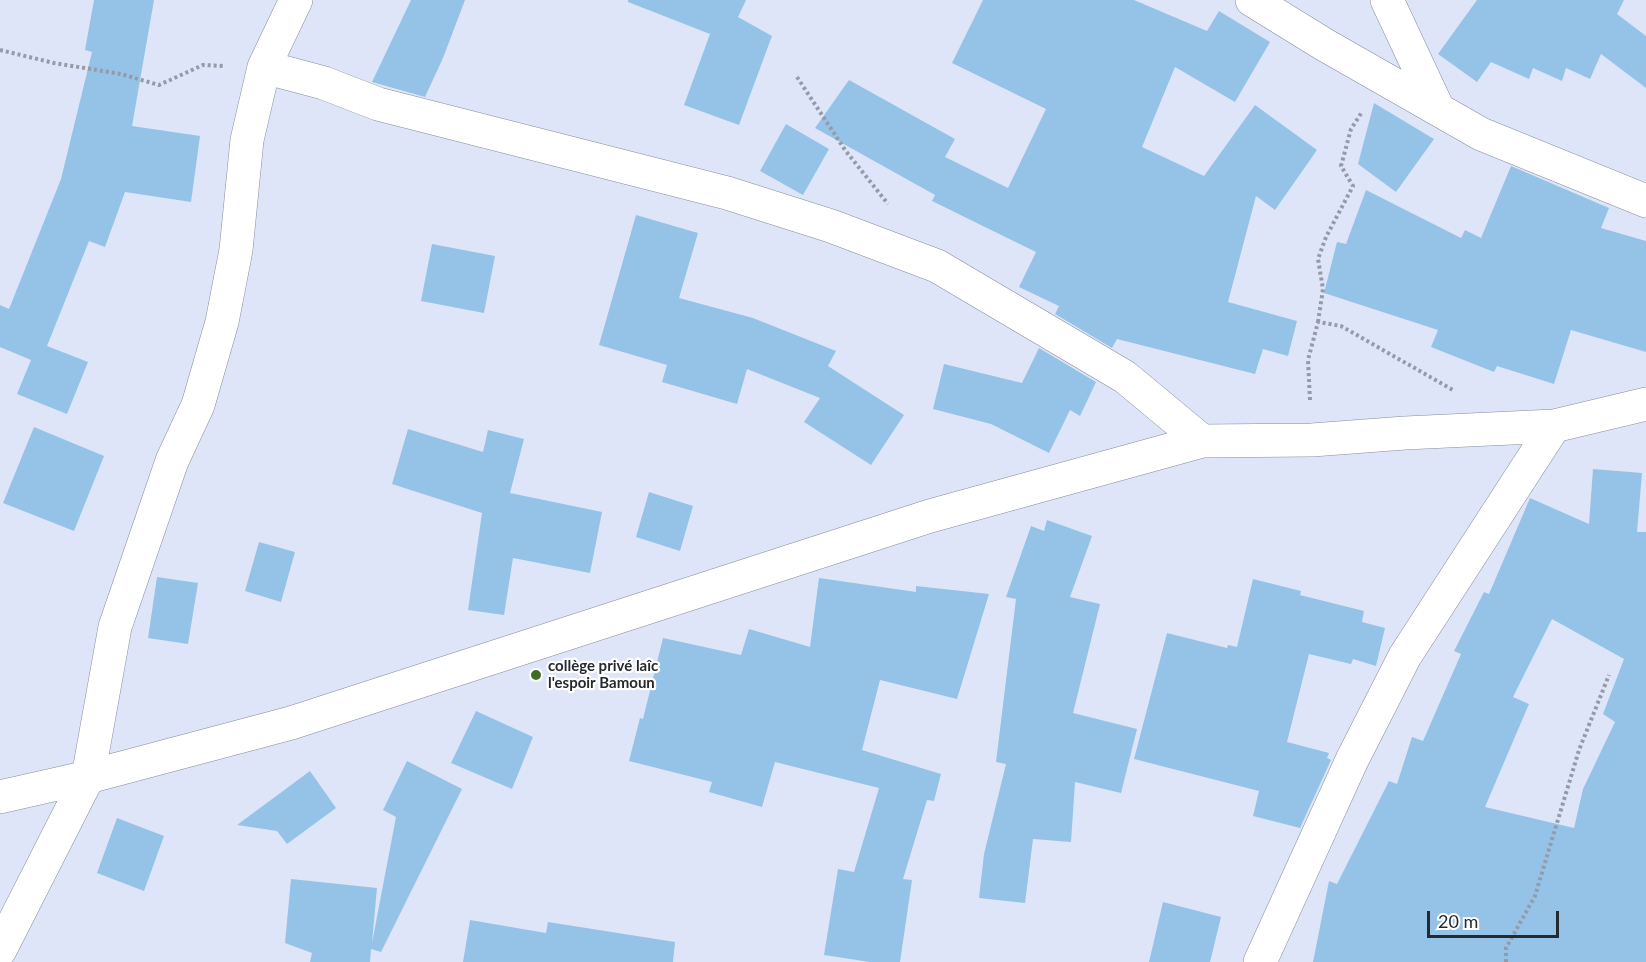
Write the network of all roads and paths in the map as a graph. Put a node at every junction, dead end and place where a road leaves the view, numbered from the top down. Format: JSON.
{"nodes":[{"id":1,"x":296,"y":0,"type":"edge"},
{"id":2,"x":1252,"y":0,"type":"edge"},
{"id":3,"x":1387,"y":0,"type":"edge"},
{"id":4,"x":0,"y":50,"type":"edge"},
{"id":5,"x":264,"y":67,"type":"junction"},
{"id":6,"x":797,"y":77,"type":"dead end"},
{"id":7,"x":1386,"y":80,"type":"junction"},
{"id":8,"x":1438,"y":109,"type":"junction"},
{"id":9,"x":1646,"y":201,"type":"edge"},
{"id":10,"x":888,"y":204,"type":"dead end"},
{"id":11,"x":1318,"y":322,"type":"junction"},
{"id":12,"x":1646,"y":404,"type":"edge"},
{"id":13,"x":1554,"y":426,"type":"junction"},
{"id":14,"x":1492,"y":428,"type":"junction"},
{"id":15,"x":1312,"y":440,"type":"junction"},
{"id":16,"x":1202,"y":441,"type":"junction"},
{"id":17,"x":1609,"y":675,"type":"dead end"},
{"id":18,"x":88,"y":777,"type":"junction"},
{"id":19,"x":0,"y":797,"type":"edge"},
{"id":20,"x":0,"y":950,"type":"edge"},
{"id":21,"x":1260,"y":962,"type":"edge"},
{"id":22,"x":1506,"y":962,"type":"edge"}],
"edges":[{"from":1,"to":5,"type":"street"},
{"from":2,"to":7,"type":"street"},
{"from":3,"to":8,"type":"street"},
{"from":4,"to":5,"type":"path"},
{"from":5,"to":16,"type":"street"},
{"from":5,"to":18,"type":"street"},
{"from":6,"to":10,"type":"path"},
{"from":7,"to":8,"type":"street"},
{"from":7,"to":11,"type":"path"},
{"from":8,"to":9,"type":"street"},
{"from":11,"to":14,"type":"path"},
{"from":11,"to":15,"type":"path"},
{"from":12,"to":13,"type":"street"},
{"from":13,"to":14,"type":"street"},
{"from":13,"to":21,"type":"street"},
{"from":14,"to":15,"type":"street"},
{"from":15,"to":16,"type":"street"},
{"from":16,"to":18,"type":"street"},
{"from":17,"to":22,"type":"path"},
{"from":18,"to":19,"type":"street"},
{"from":18,"to":20,"type":"street"}]}
